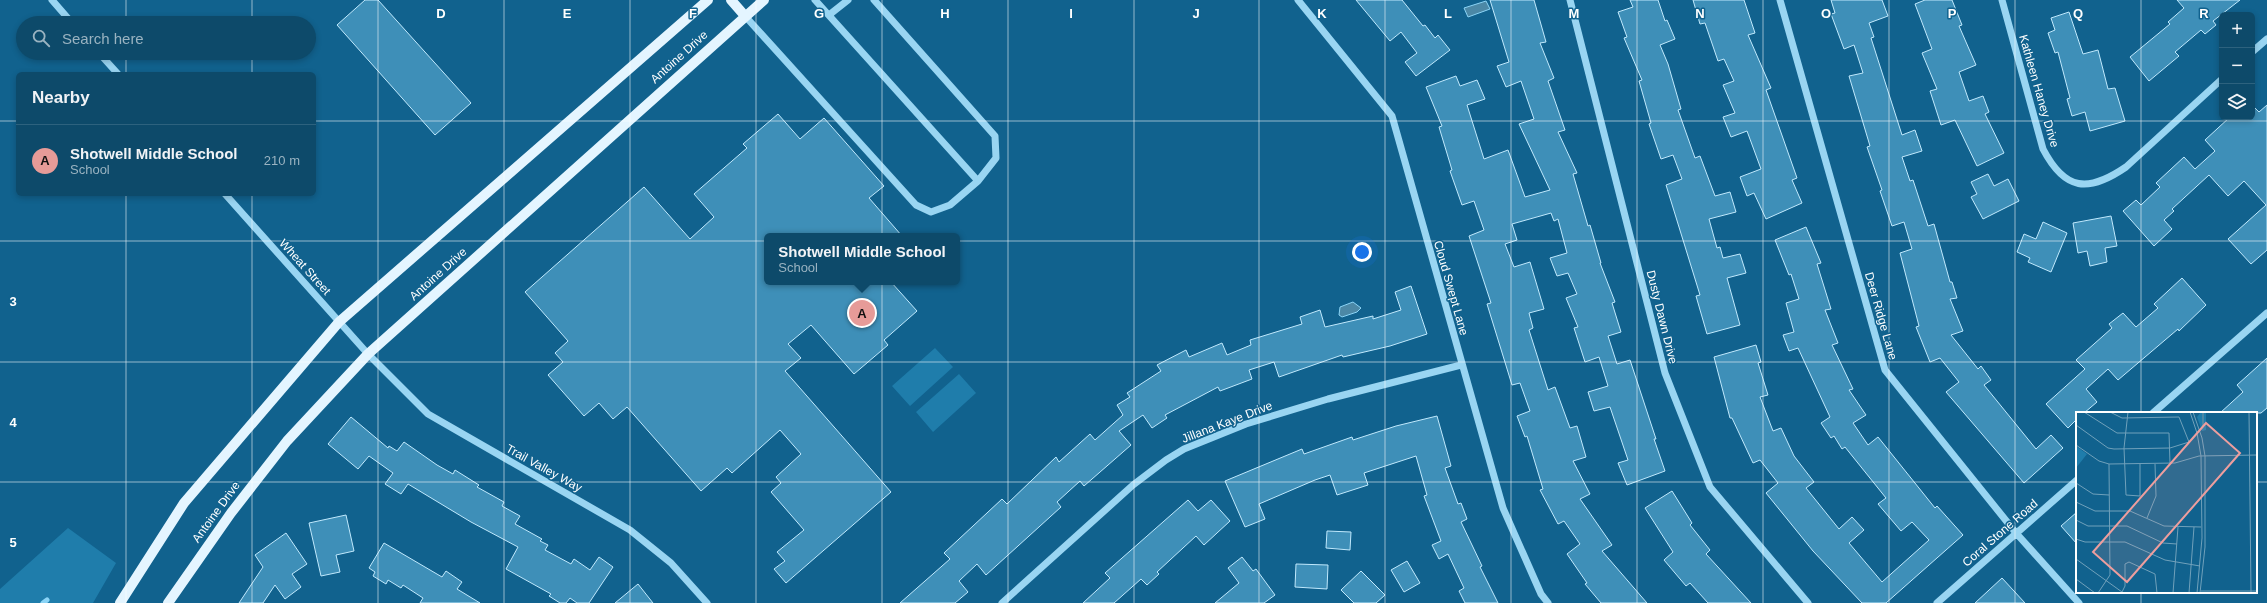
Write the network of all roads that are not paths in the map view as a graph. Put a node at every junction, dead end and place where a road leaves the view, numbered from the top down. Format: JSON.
{"nodes":[{"id":1,"x":52,"y":0,"type":"edge"},
{"id":2,"x":708,"y":0,"type":"edge"},
{"id":3,"x":731,"y":0,"type":"edge"},
{"id":4,"x":764,"y":0,"type":"edge"},
{"id":5,"x":815,"y":0,"type":"edge"},
{"id":6,"x":848,"y":0,"type":"edge"},
{"id":7,"x":874,"y":0,"type":"edge"},
{"id":8,"x":1298,"y":0,"type":"edge"},
{"id":9,"x":1570,"y":0,"type":"edge"},
{"id":10,"x":1780,"y":0,"type":"edge"},
{"id":11,"x":2002,"y":0,"type":"edge"},
{"id":12,"x":66,"y":16,"type":"edge"},
{"id":13,"x":745,"y":16,"type":"junction"},
{"id":14,"x":829,"y":16,"type":"junction"},
{"id":15,"x":2267,"y":38,"type":"edge"},
{"id":16,"x":2255,"y":49,"type":"edge"},
{"id":17,"x":105,"y":60,"type":"edge"},
{"id":18,"x":116,"y":72,"type":"edge"},
{"id":19,"x":2219,"y":83,"type":"edge"},
{"id":20,"x":978,"y":181,"type":"junction"},
{"id":21,"x":227,"y":196,"type":"edge"},
{"id":22,"x":2267,"y":313,"type":"edge"},
{"id":23,"x":339,"y":322,"type":"junction"},
{"id":24,"x":368,"y":354,"type":"junction"},
{"id":25,"x":1461,"y":365,"type":"junction"},
{"id":26,"x":2154,"y":412,"type":"edge"},
{"id":27,"x":2076,"y":481,"type":"edge"},
{"id":28,"x":2016,"y":533,"type":"junction"},
{"id":29,"x":120,"y":603,"type":"edge"},
{"id":30,"x":168,"y":603,"type":"edge"},
{"id":31,"x":707,"y":603,"type":"edge"},
{"id":32,"x":1002,"y":603,"type":"edge"},
{"id":33,"x":1548,"y":603,"type":"edge"},
{"id":34,"x":1808,"y":603,"type":"edge"},
{"id":35,"x":1937,"y":603,"type":"edge"},
{"id":36,"x":2079,"y":603,"type":"edge"}],
"edges":[{"from":1,"to":12,"type":"street"},
{"from":2,"to":23,"type":"main road","name":"Antoine Drive"},
{"from":3,"to":13,"type":"main road"},
{"from":4,"to":13,"type":"main road","name":"Antoine Drive"},
{"from":5,"to":14,"type":"street"},
{"from":6,"to":14,"type":"street"},
{"from":7,"to":20,"type":"street"},
{"from":8,"to":25,"type":"street","name":"Cloud Swept Lane"},
{"from":9,"to":34,"type":"street","name":"Dusty Dawn Drive"},
{"from":10,"to":28,"type":"street","name":"Deer Ridge Lane"},
{"from":11,"to":19,"type":"street","name":"Kathleen Haney Drive"},
{"from":13,"to":20,"type":"street"},
{"from":13,"to":24,"type":"main road","name":"Antoine Drive"},
{"from":14,"to":20,"type":"street"},
{"from":15,"to":16,"type":"street"},
{"from":17,"to":18,"type":"street"},
{"from":21,"to":23,"type":"street","name":"Wheat Street"},
{"from":22,"to":26,"type":"street"},
{"from":23,"to":24,"type":"street","name":"Wheat Street"},
{"from":23,"to":29,"type":"main road","name":"Antoine Drive"},
{"from":24,"to":30,"type":"main road","name":"Antoine Drive"},
{"from":24,"to":31,"type":"street","name":"Trail Valley Way"},
{"from":25,"to":32,"type":"street","name":"Jillana Kaye Drive"},
{"from":25,"to":33,"type":"street","name":"Cloud Swept Lane"},
{"from":27,"to":28,"type":"street","name":"Coral Stone Road"},
{"from":28,"to":35,"type":"street","name":"Coral Stone Road"},
{"from":28,"to":36,"type":"street","name":"Deer Ridge Lane"}]}
